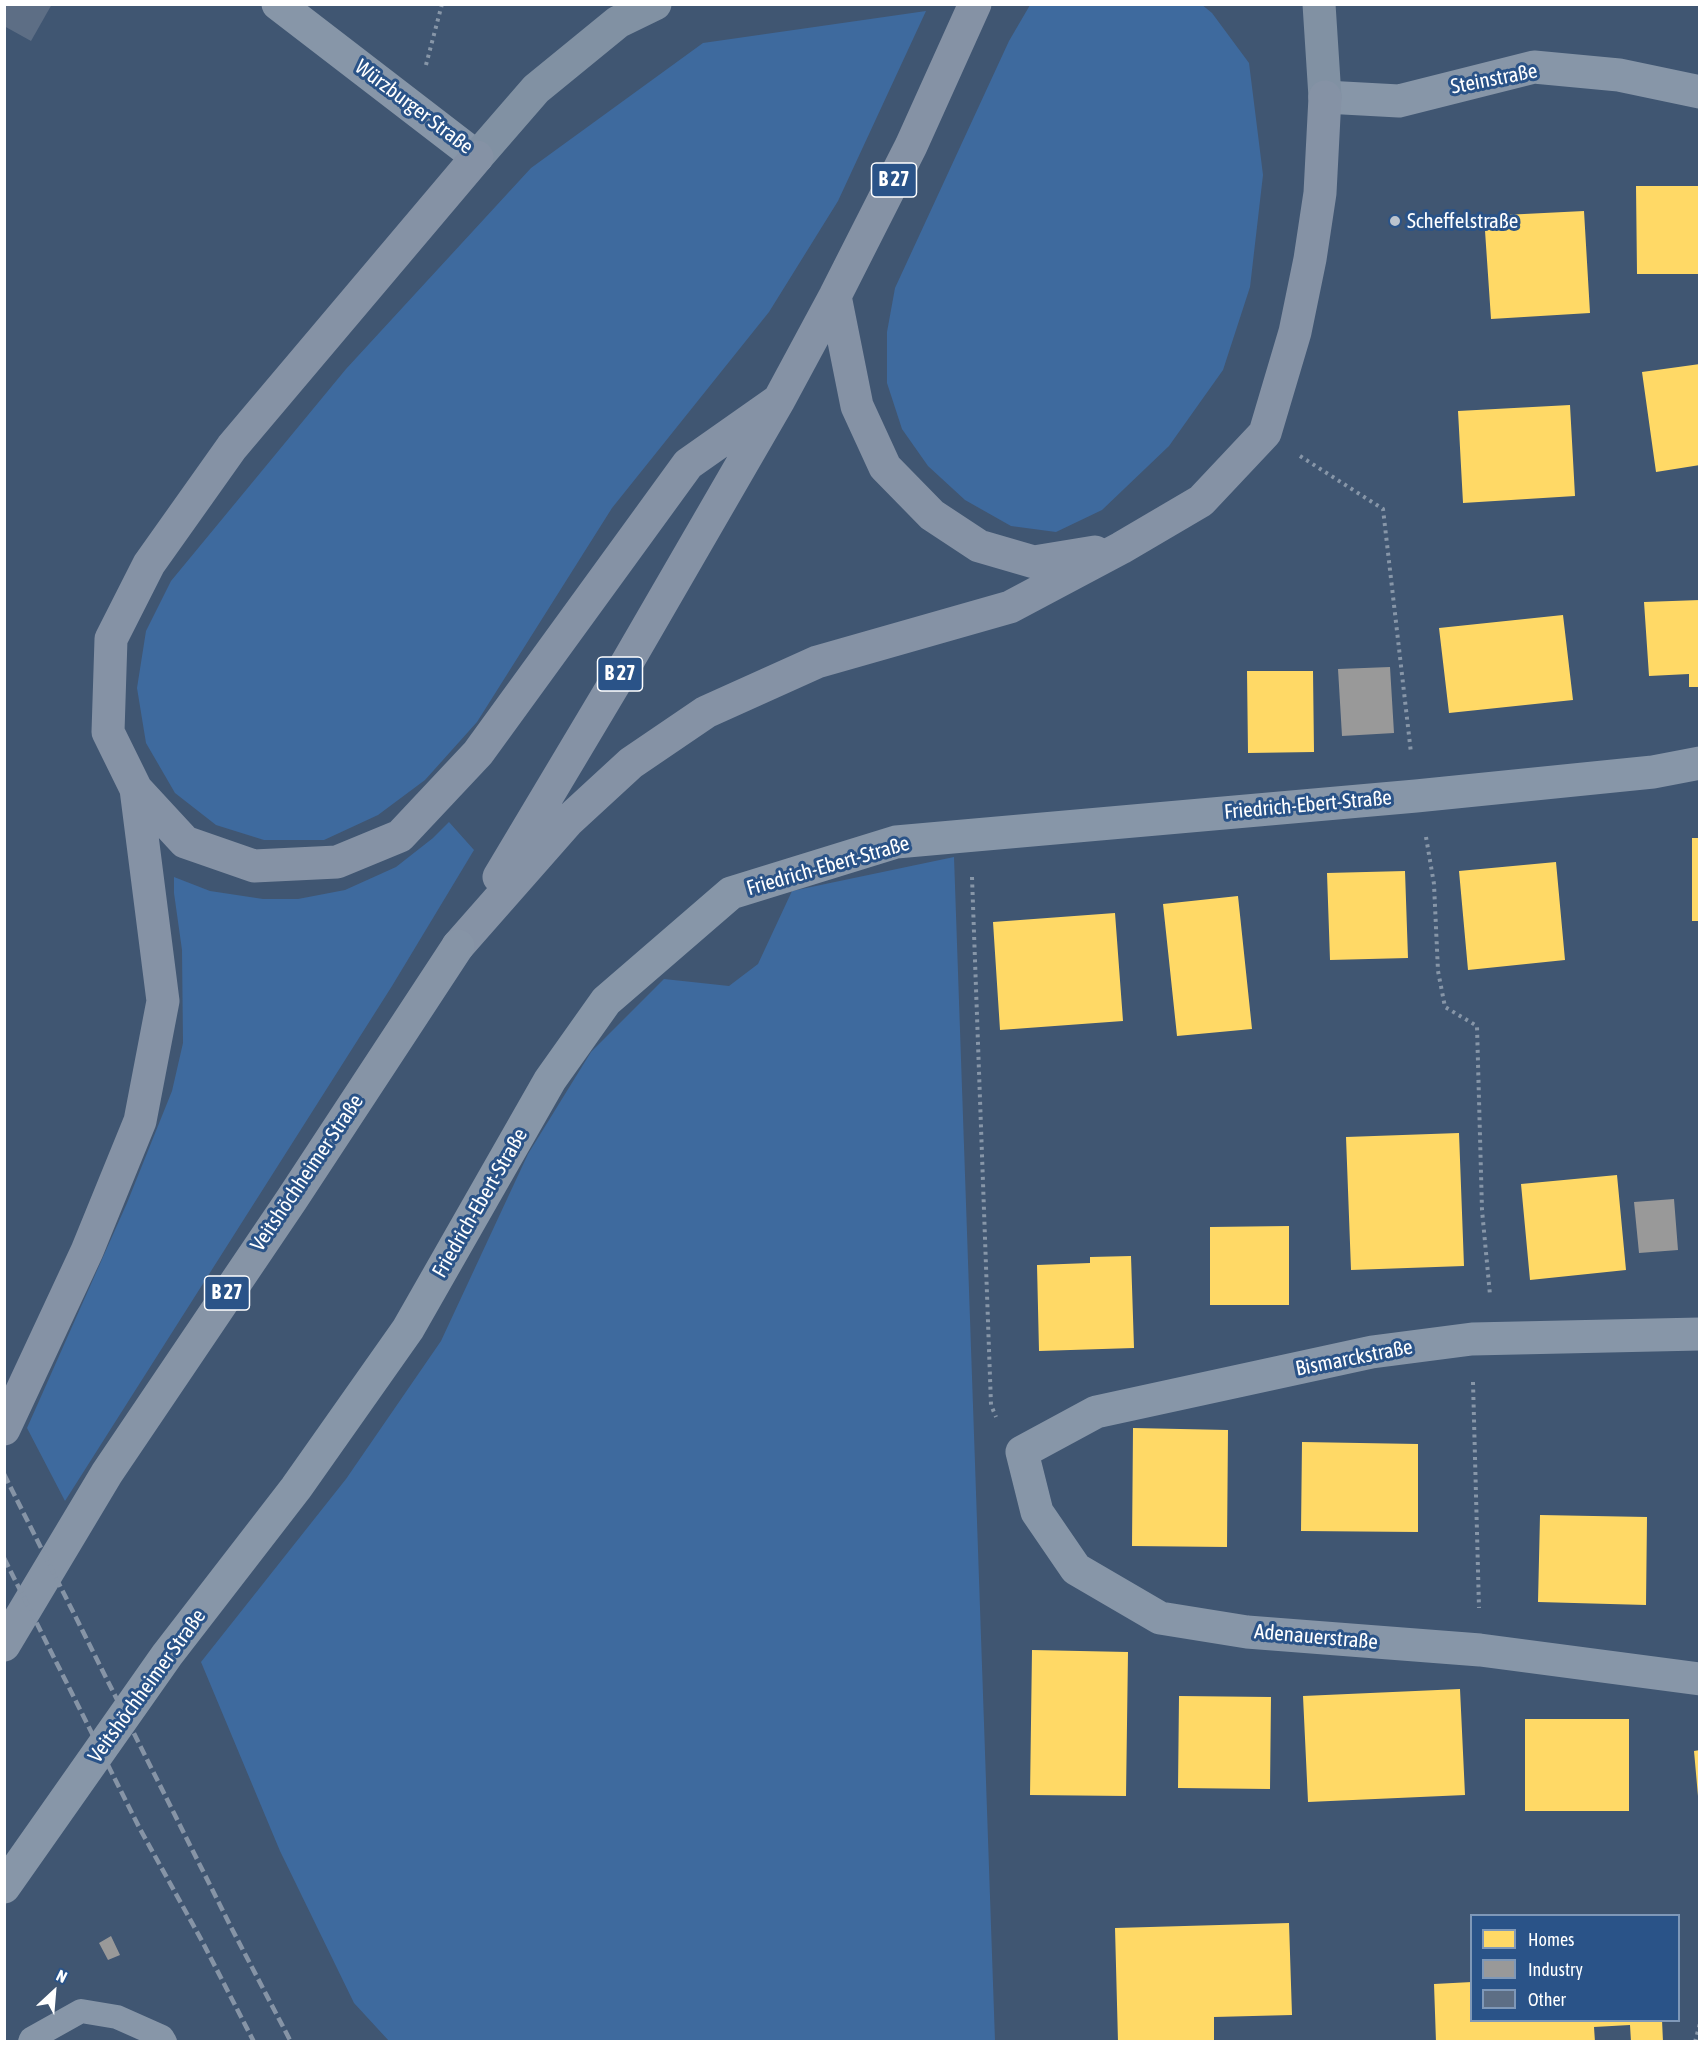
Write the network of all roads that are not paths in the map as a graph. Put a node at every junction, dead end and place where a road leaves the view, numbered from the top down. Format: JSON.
{"nodes":[{"id":1,"x":278,"y":4,"type":"edge"},
{"id":2,"x":655,"y":4,"type":"edge"},
{"id":3,"x":975,"y":4,"type":"edge"},
{"id":4,"x":1319,"y":4,"type":"edge"},
{"id":5,"x":1700,"y":92,"type":"edge"},
{"id":6,"x":1325,"y":97,"type":"junction"},
{"id":7,"x":477,"y":157,"type":"junction"},
{"id":8,"x":835,"y":296,"type":"junction"},
{"id":9,"x":779,"y":400,"type":"junction"},
{"id":10,"x":1121,"y":548,"type":"junction"},
{"id":11,"x":1700,"y":763,"type":"edge"},
{"id":12,"x":136,"y":789,"type":"junction"},
{"id":13,"x":458,"y":946,"type":"junction"},
{"id":14,"x":1700,"y":1334,"type":"edge"},
{"id":15,"x":4,"y":1429,"type":"edge"},
{"id":16,"x":1022,"y":1452,"type":"joint"},
{"id":17,"x":296,"y":1488,"type":"joint"},
{"id":18,"x":4,"y":1645,"type":"edge"},
{"id":19,"x":1700,"y":1679,"type":"edge"},
{"id":20,"x":4,"y":1887,"type":"edge"},
{"id":21,"x":30,"y":2042,"type":"edge"},
{"id":22,"x":165,"y":2042,"type":"edge"}],
"edges":[{"from":1,"to":7,"type":"street","name":"Würzburger Straße"},
{"from":2,"to":7,"type":"street","name":"Würzburger Straße"},
{"from":3,"to":8,"type":"main road","number":"B 27"},
{"from":4,"to":6,"type":"street"},
{"from":5,"to":6,"type":"street","name":"Steinstraße"},
{"from":6,"to":10,"type":"main road"},
{"from":7,"to":12,"type":"main road"},
{"from":8,"to":9,"type":"main road","number":"B 27"},
{"from":8,"to":10,"type":"main road"},
{"from":9,"to":12,"type":"main road"},
{"from":9,"to":13,"type":"main road","number":"B 27"},
{"from":10,"to":13,"type":"main road"},
{"from":11,"to":17,"type":"street","name":"Friedrich-Ebert-Straße"},
{"from":12,"to":15,"type":"main road"},
{"from":13,"to":18,"type":"highway","name":"Veitshöchheimer Straße","number":"B 27"},
{"from":14,"to":16,"type":"street","name":"Bismarckstraße"},
{"from":16,"to":19,"type":"street","name":"Adenauerstraße"},
{"from":17,"to":20,"type":"street","name":"Veitshöchheimer Straße"},
{"from":21,"to":22,"type":"lane"}]}
